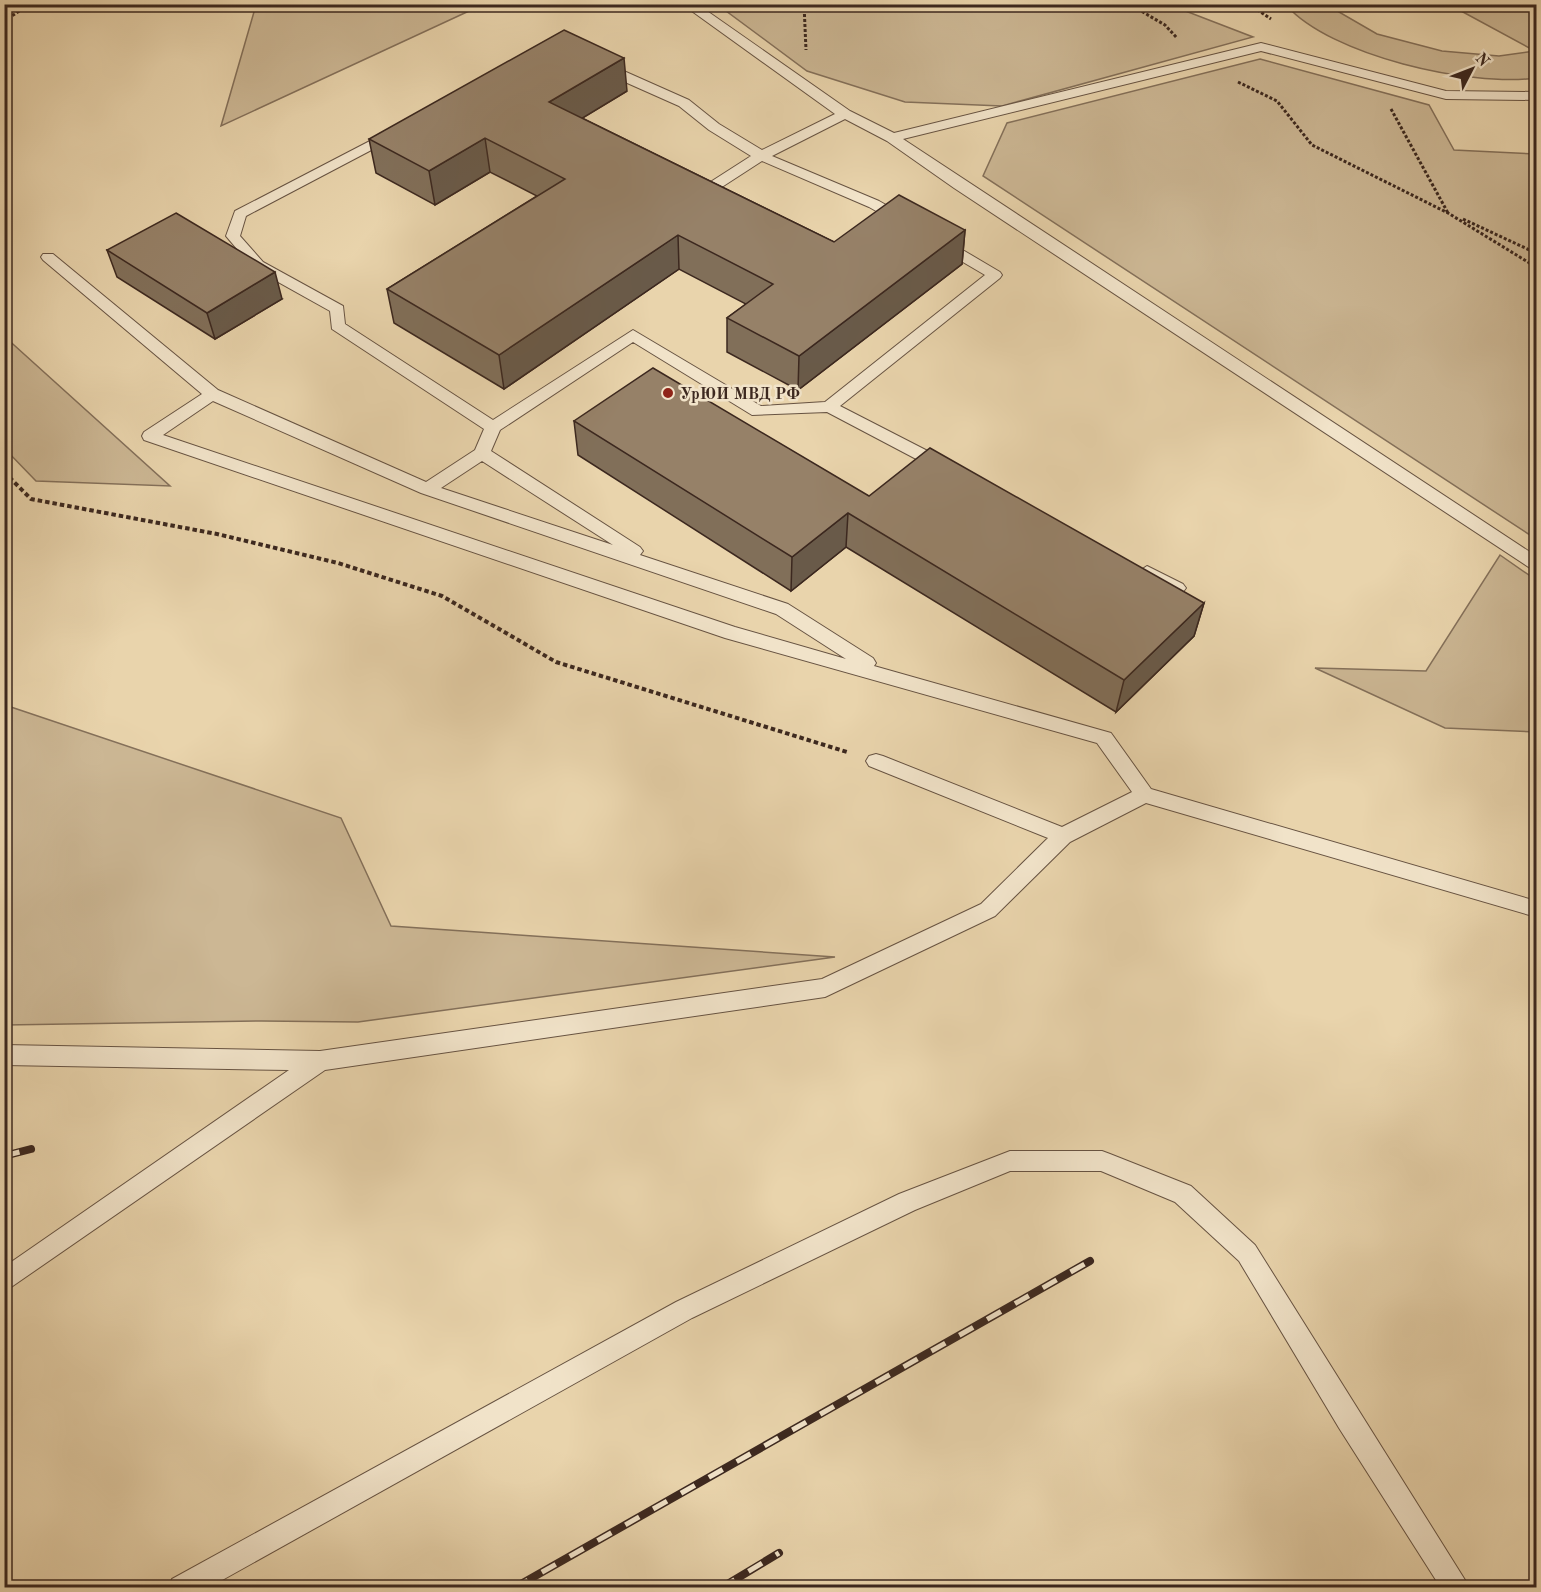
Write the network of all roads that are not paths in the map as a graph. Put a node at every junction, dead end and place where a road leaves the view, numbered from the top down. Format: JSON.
{"nodes":[{"id":1,"x":688,"y":4,"type":"edge"},
{"id":2,"x":588,"y":60,"type":"edge"},
{"id":3,"x":1536,"y":96,"type":"edge"},
{"id":4,"x":846,"y":114,"type":"junction"},
{"id":5,"x":409,"y":125,"type":"edge"},
{"id":6,"x":891,"y":138,"type":"junction"},
{"id":7,"x":761,"y":156,"type":"junction"},
{"id":8,"x":703,"y":193,"type":"edge"},
{"id":9,"x":48,"y":257,"type":"dead end"},
{"id":10,"x":212,"y":394,"type":"junction"},
{"id":11,"x":829,"y":407,"type":"junction"},
{"id":12,"x":493,"y":427,"type":"junction"},
{"id":13,"x":482,"y":453,"type":"junction"},
{"id":14,"x":956,"y":472,"type":"edge"},
{"id":15,"x":427,"y":489,"type":"junction"},
{"id":16,"x":1536,"y":564,"type":"edge"},
{"id":17,"x":1135,"y":566,"type":"edge"},
{"id":18,"x":661,"y":568,"type":"junction"},
{"id":19,"x":1177,"y":588,"type":"edge"},
{"id":20,"x":885,"y":674,"type":"junction"},
{"id":21,"x":876,"y":761,"type":"road end"},
{"id":22,"x":1144,"y":795,"type":"junction"},
{"id":23,"x":1063,"y":836,"type":"junction"},
{"id":24,"x":1536,"y":909,"type":"edge"},
{"id":25,"x":4,"y":1055,"type":"edge"},
{"id":26,"x":320,"y":1061,"type":"junction"},
{"id":27,"x":4,"y":1281,"type":"edge"},
{"id":28,"x":181,"y":1587,"type":"edge"},
{"id":29,"x":1457,"y":1587,"type":"edge"}],
"edges":[{"from":1,"to":4,"type":"lane"},
{"from":2,"to":7,"type":"lane"},
{"from":3,"to":6,"type":"lane"},
{"from":4,"to":6,"type":"lane"},
{"from":4,"to":7,"type":"lane"},
{"from":5,"to":12,"type":"lane"},
{"from":6,"to":16,"type":"lane"},
{"from":7,"to":8,"type":"lane"},
{"from":7,"to":11,"type":"lane"},
{"from":9,"to":10,"type":"lane"},
{"from":10,"to":15,"type":"lane"},
{"from":10,"to":20,"type":"lane"},
{"from":11,"to":12,"type":"lane"},
{"from":11,"to":14,"type":"lane"},
{"from":12,"to":13,"type":"lane"},
{"from":13,"to":15,"type":"lane"},
{"from":13,"to":18,"type":"lane"},
{"from":15,"to":18,"type":"lane"},
{"from":17,"to":19,"type":"lane"},
{"from":18,"to":20,"type":"lane"},
{"from":20,"to":22,"type":"lane"},
{"from":21,"to":23,"type":"lane"},
{"from":22,"to":23,"type":"lane"},
{"from":22,"to":24,"type":"lane"},
{"from":23,"to":26,"type":"lane"},
{"from":25,"to":26,"type":"lane"},
{"from":26,"to":27,"type":"lane"},
{"from":28,"to":29,"type":"lane"}]}
